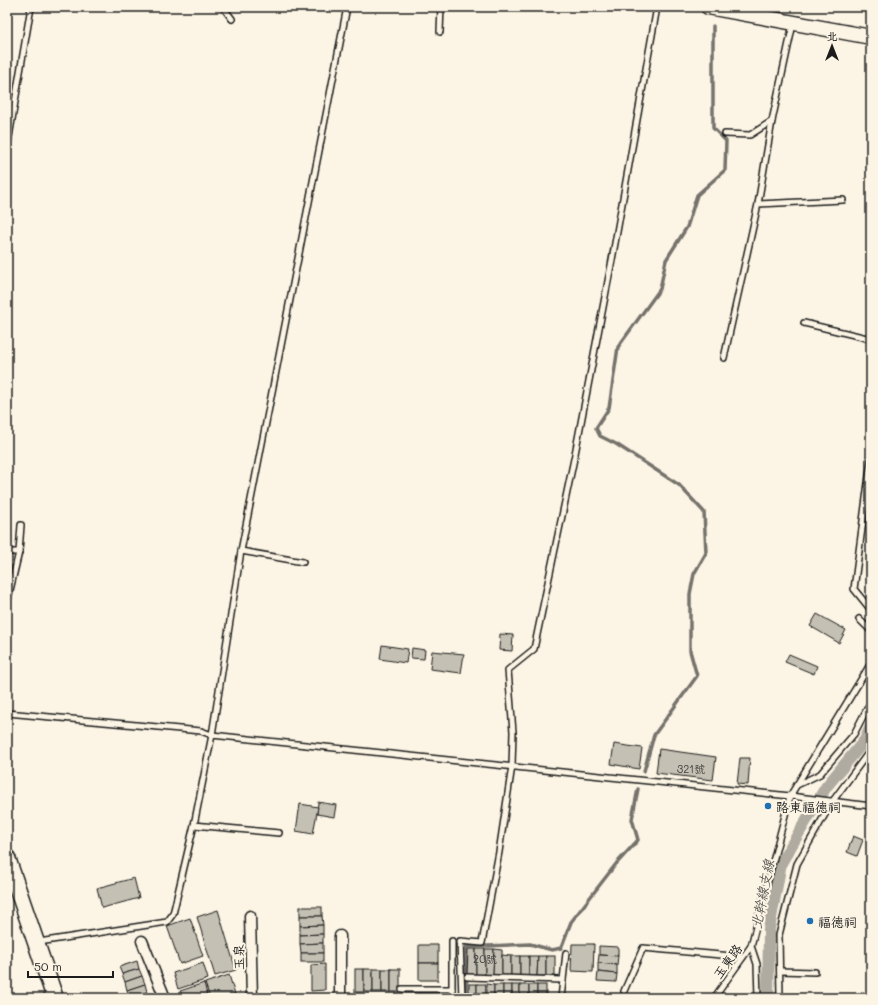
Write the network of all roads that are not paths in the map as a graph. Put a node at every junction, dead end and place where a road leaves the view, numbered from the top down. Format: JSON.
{"nodes":[{"id":1,"x":31,"y":7,"type":"edge"},
{"id":2,"x":223,"y":7,"type":"edge"},
{"id":3,"x":347,"y":7,"type":"edge"},
{"id":4,"x":441,"y":7,"type":"edge"},
{"id":5,"x":657,"y":7,"type":"edge"},
{"id":6,"x":708,"y":7,"type":"edge"},
{"id":7,"x":232,"y":19,"type":"dead end"},
{"id":8,"x":794,"y":23,"type":"junction"},
{"id":9,"x":440,"y":32,"type":"dead end"},
{"id":10,"x":871,"y":37,"type":"edge"},
{"id":11,"x":772,"y":121,"type":"junction"},
{"id":12,"x":725,"y":134,"type":"dead end"},
{"id":13,"x":7,"y":149,"type":"edge"},
{"id":14,"x":843,"y":200,"type":"dead end"},
{"id":15,"x":758,"y":204,"type":"junction"},
{"id":16,"x":804,"y":323,"type":"dead end"},
{"id":17,"x":871,"y":339,"type":"edge"},
{"id":18,"x":724,"y":358,"type":"dead end"},
{"id":19,"x":871,"y":460,"type":"edge"},
{"id":20,"x":21,"y":525,"type":"dead end"},
{"id":21,"x":241,"y":551,"type":"junction"},
{"id":22,"x":7,"y":552,"type":"edge"},
{"id":23,"x":19,"y":552,"type":"junction"},
{"id":24,"x":303,"y":562,"type":"dead end"},
{"id":25,"x":7,"y":604,"type":"edge"},
{"id":26,"x":871,"y":610,"type":"edge"},
{"id":27,"x":859,"y":619,"type":"dead end"},
{"id":28,"x":871,"y":631,"type":"edge"},
{"id":29,"x":871,"y":663,"type":"edge"},
{"id":30,"x":871,"y":701,"type":"edge"},
{"id":31,"x":7,"y":713,"type":"edge"},
{"id":32,"x":212,"y":735,"type":"junction"},
{"id":33,"x":871,"y":749,"type":"edge"},
{"id":34,"x":512,"y":766,"type":"junction"},
{"id":35,"x":796,"y":785,"type":"junction"},
{"id":36,"x":790,"y":796,"type":"junction"},
{"id":37,"x":832,"y":802,"type":"junction"},
{"id":38,"x":871,"y":806,"type":"edge"},
{"id":39,"x":194,"y":825,"type":"junction"},
{"id":40,"x":279,"y":833,"type":"dead end"},
{"id":41,"x":7,"y":858,"type":"edge"},
{"id":42,"x":250,"y":916,"type":"dead end"},
{"id":43,"x":340,"y":936,"type":"dead end"},
{"id":44,"x":142,"y":940,"type":"dead end"},
{"id":45,"x":452,"y":941,"type":"dead end"},
{"id":46,"x":36,"y":943,"type":"junction"},
{"id":47,"x":751,"y":946,"type":"junction"},
{"id":48,"x":566,"y":953,"type":"dead end"},
{"id":49,"x":743,"y":957,"type":"junction"},
{"id":50,"x":780,"y":971,"type":"junction"},
{"id":51,"x":815,"y":972,"type":"dead end"},
{"id":52,"x":467,"y":977,"type":"dead end"},
{"id":53,"x":563,"y":980,"type":"junction"},
{"id":54,"x":402,"y":989,"type":"dead end"},
{"id":55,"x":452,"y":989,"type":"junction"},
{"id":56,"x":624,"y":991,"type":"dead end"},
{"id":57,"x":54,"y":998,"type":"edge"},
{"id":58,"x":166,"y":998,"type":"edge"},
{"id":59,"x":252,"y":998,"type":"edge"},
{"id":60,"x":340,"y":998,"type":"edge"},
{"id":61,"x":452,"y":998,"type":"edge"},
{"id":62,"x":462,"y":998,"type":"edge"},
{"id":63,"x":561,"y":998,"type":"edge"},
{"id":64,"x":714,"y":998,"type":"edge"},
{"id":65,"x":758,"y":998,"type":"edge"},
{"id":66,"x":780,"y":998,"type":"edge"}],
"edges":[{"from":1,"to":13,"type":"lane"},
{"from":2,"to":7,"type":"lane"},
{"from":3,"to":21,"type":"lane"},
{"from":4,"to":9,"type":"lane"},
{"from":5,"to":34,"type":"lane"},
{"from":6,"to":8,"type":"main road"},
{"from":8,"to":10,"type":"main road"},
{"from":8,"to":11,"type":"lane"},
{"from":11,"to":12,"type":"lane"},
{"from":11,"to":15,"type":"lane"},
{"from":14,"to":15,"type":"lane"},
{"from":15,"to":18,"type":"lane"},
{"from":16,"to":17,"type":"lane"},
{"from":19,"to":26,"type":"lane"},
{"from":20,"to":23,"type":"lane"},
{"from":21,"to":24,"type":"lane"},
{"from":21,"to":32,"type":"lane"},
{"from":22,"to":23,"type":"lane"},
{"from":23,"to":25,"type":"lane"},
{"from":27,"to":28,"type":"lane"},
{"from":29,"to":35,"type":"lane","name":"玉東路"},
{"from":30,"to":35,"type":"lane"},
{"from":31,"to":32,"type":"lane"},
{"from":32,"to":34,"type":"lane"},
{"from":32,"to":39,"type":"lane"},
{"from":33,"to":37,"type":"lane"},
{"from":34,"to":36,"type":"lane"},
{"from":34,"to":62,"type":"lane"},
{"from":35,"to":36,"type":"lane","name":"玉東路"},
{"from":36,"to":37,"type":"lane"},
{"from":36,"to":47,"type":"lane","name":"玉東路"},
{"from":37,"to":38,"type":"lane"},
{"from":37,"to":50,"type":"lane"},
{"from":39,"to":40,"type":"lane"},
{"from":39,"to":46,"type":"lane"},
{"from":41,"to":46,"type":"main road"},
{"from":42,"to":59,"type":"street","name":"玉泉"},
{"from":43,"to":60,"type":"street"},
{"from":44,"to":58,"type":"street"},
{"from":45,"to":55,"type":"lane"},
{"from":46,"to":57,"type":"main road"},
{"from":47,"to":49,"type":"lane","name":"玉東路"},
{"from":47,"to":65,"type":"lane"},
{"from":48,"to":53,"type":"lane"},
{"from":49,"to":56,"type":"lane"},
{"from":49,"to":64,"type":"lane","name":"玉東路"},
{"from":50,"to":51,"type":"lane"},
{"from":50,"to":66,"type":"lane"},
{"from":52,"to":53,"type":"lane"},
{"from":53,"to":63,"type":"lane"},
{"from":54,"to":55,"type":"lane"},
{"from":55,"to":61,"type":"lane"}]}
